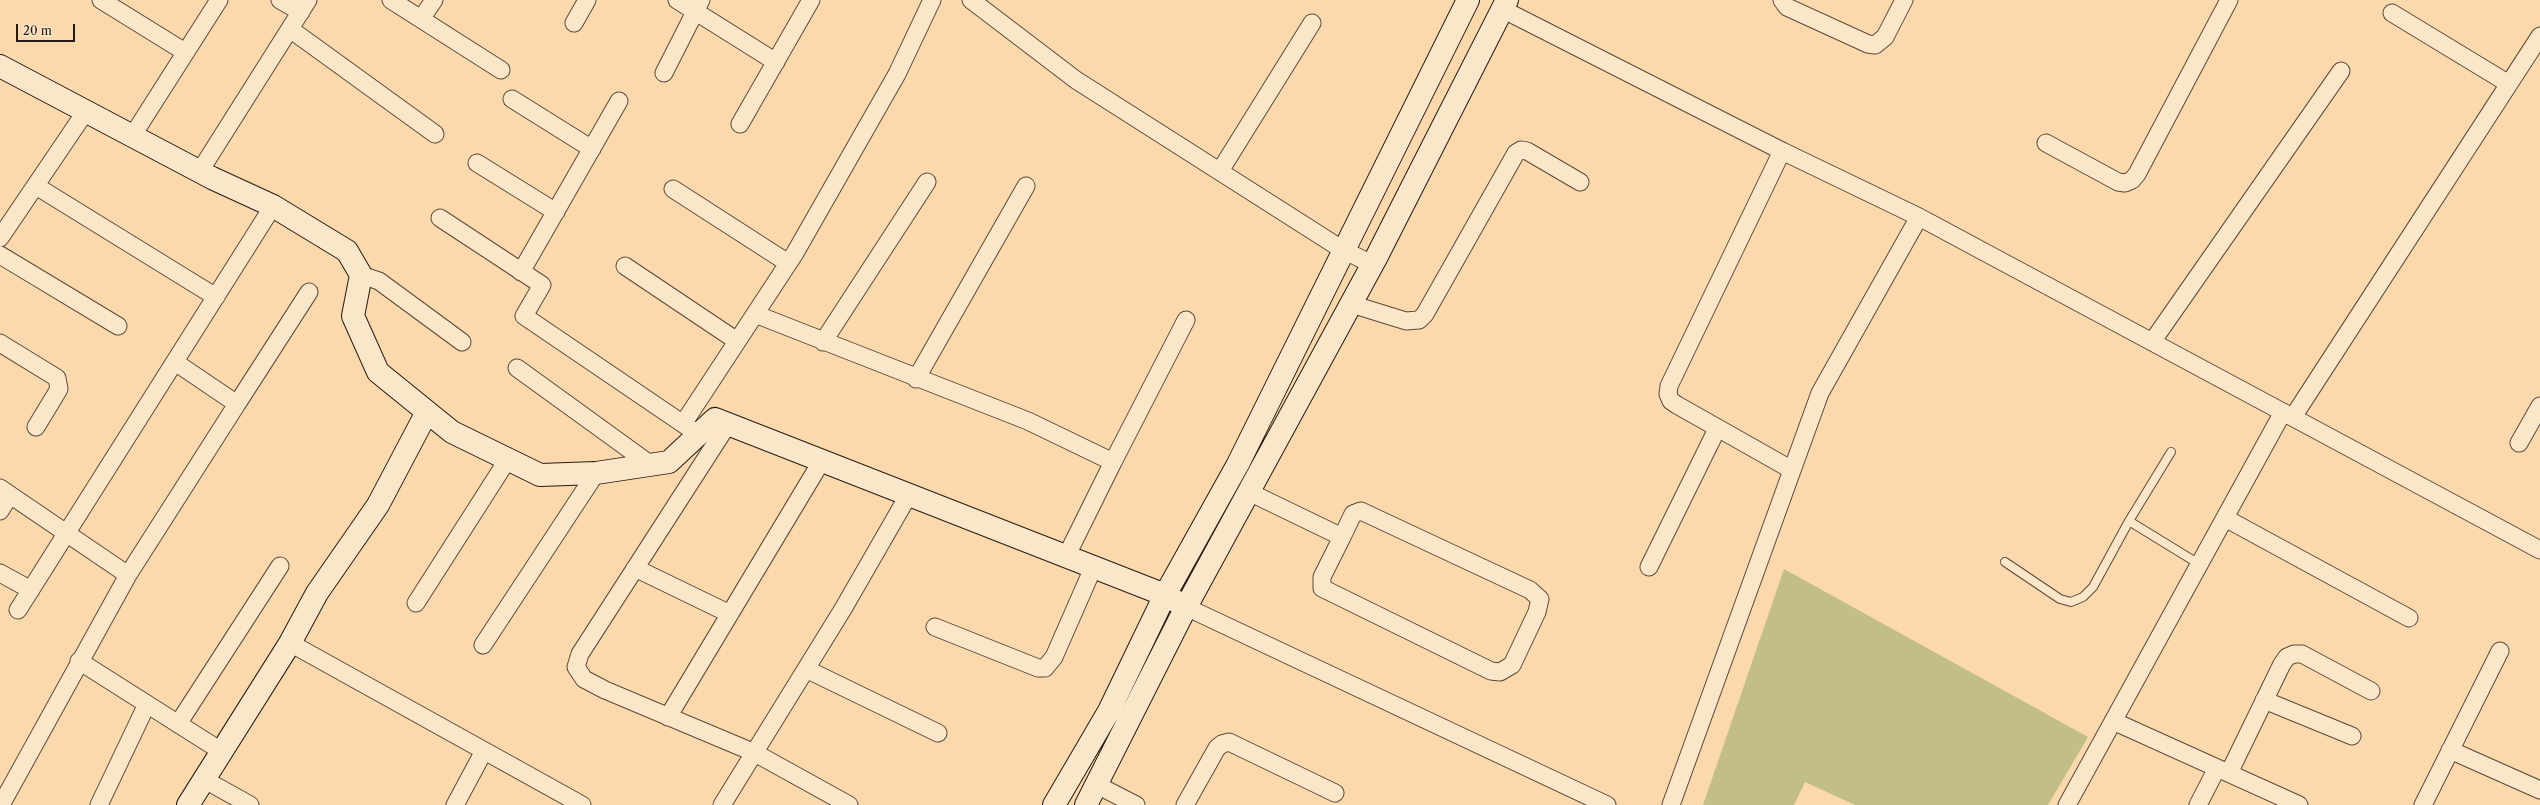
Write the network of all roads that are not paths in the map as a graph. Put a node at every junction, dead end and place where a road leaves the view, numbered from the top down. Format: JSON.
{"nodes":[{"id":1,"x":101,"y":0,"type":"edge"},
{"id":2,"x":219,"y":0,"type":"edge"},
{"id":3,"x":280,"y":0,"type":"edge"},
{"id":4,"x":391,"y":0,"type":"edge"},
{"id":5,"x":434,"y":0,"type":"edge"},
{"id":6,"x":587,"y":0,"type":"edge"},
{"id":7,"x":677,"y":0,"type":"edge"},
{"id":8,"x":811,"y":0,"type":"edge"},
{"id":9,"x":932,"y":0,"type":"edge"},
{"id":10,"x":972,"y":0,"type":"edge"},
{"id":11,"x":1468,"y":0,"type":"edge"},
{"id":12,"x":1782,"y":0,"type":"edge"},
{"id":13,"x":1904,"y":0,"type":"edge"},
{"id":14,"x":2229,"y":0,"type":"edge"},
{"id":15,"x":1504,"y":5,"type":"edge"},
{"id":16,"x":304,"y":6,"type":"edge"},
{"id":17,"x":698,"y":6,"type":"edge"},
{"id":18,"x":2392,"y":13,"type":"dead end"},
{"id":19,"x":421,"y":19,"type":"junction"},
{"id":20,"x":574,"y":22,"type":"dead end"},
{"id":21,"x":1312,"y":23,"type":"dead end"},
{"id":22,"x":290,"y":28,"type":"junction"},
{"id":23,"x":2540,"y":36,"type":"edge"},
{"id":24,"x":185,"y":52,"type":"junction"},
{"id":25,"x":776,"y":62,"type":"junction"},
{"id":26,"x":1,"y":68,"type":"edge"},
{"id":27,"x":501,"y":70,"type":"dead end"},
{"id":28,"x":2341,"y":71,"type":"dead end"},
{"id":29,"x":664,"y":73,"type":"dead end"},
{"id":30,"x":2508,"y":84,"type":"junction"},
{"id":31,"x":512,"y":99,"type":"dead end"},
{"id":32,"x":619,"y":101,"type":"dead end"},
{"id":33,"x":86,"y":111,"type":"junction"},
{"id":34,"x":740,"y":124,"type":"dead end"},
{"id":35,"x":435,"y":134,"type":"dead end"},
{"id":36,"x":133,"y":135,"type":"junction"},
{"id":37,"x":2046,"y":143,"type":"dead end"},
{"id":38,"x":592,"y":149,"type":"junction"},
{"id":39,"x":1782,"y":151,"type":"junction"},
{"id":40,"x":477,"y":163,"type":"dead end"},
{"id":41,"x":200,"y":171,"type":"junction"},
{"id":42,"x":1220,"y":171,"type":"junction"},
{"id":43,"x":927,"y":182,"type":"dead end"},
{"id":44,"x":1580,"y":182,"type":"dead end"},
{"id":45,"x":36,"y":186,"type":"junction"},
{"id":46,"x":1026,"y":186,"type":"dead end"},
{"id":47,"x":673,"y":189,"type":"dead end"},
{"id":48,"x":273,"y":206,"type":"junction"},
{"id":49,"x":556,"y":212,"type":"junction"},
{"id":50,"x":1918,"y":217,"type":"junction"},
{"id":51,"x":440,"y":218,"type":"dead end"},
{"id":52,"x":0,"y":237,"type":"edge"},
{"id":53,"x":1343,"y":250,"type":"junction"},
{"id":54,"x":0,"y":255,"type":"edge"},
{"id":55,"x":788,"y":263,"type":"junction"},
{"id":56,"x":1372,"y":264,"type":"junction"},
{"id":57,"x":625,"y":266,"type":"dead end"},
{"id":58,"x":522,"y":272,"type":"junction"},
{"id":59,"x":361,"y":275,"type":"junction"},
{"id":60,"x":309,"y":292,"type":"dead end"},
{"id":61,"x":216,"y":297,"type":"junction"},
{"id":62,"x":1351,"y":304,"type":"junction"},
{"id":63,"x":755,"y":314,"type":"junction"},
{"id":64,"x":1186,"y":320,"type":"dead end"},
{"id":65,"x":118,"y":326,"type":"dead end"},
{"id":66,"x":737,"y":341,"type":"junction"},
{"id":67,"x":462,"y":342,"type":"dead end"},
{"id":68,"x":823,"y":342,"type":"junction"},
{"id":69,"x":2152,"y":342,"type":"junction"},
{"id":70,"x":0,"y":343,"type":"edge"},
{"id":71,"x":175,"y":362,"type":"junction"},
{"id":72,"x":517,"y":368,"type":"dead end"},
{"id":73,"x":916,"y":379,"type":"junction"},
{"id":74,"x":238,"y":404,"type":"junction"},
{"id":75,"x":2540,"y":406,"type":"edge"},
{"id":76,"x":427,"y":412,"type":"junction"},
{"id":77,"x":2288,"y":415,"type":"junction"},
{"id":78,"x":728,"y":424,"type":"junction"},
{"id":79,"x":36,"y":427,"type":"dead end"},
{"id":80,"x":691,"y":429,"type":"junction"},
{"id":81,"x":1717,"y":429,"type":"junction"},
{"id":82,"x":2519,"y":443,"type":"dead end"},
{"id":83,"x":2171,"y":452,"type":"dead end"},
{"id":84,"x":508,"y":459,"type":"junction"},
{"id":85,"x":821,"y":462,"type":"junction"},
{"id":86,"x":1113,"y":462,"type":"junction"},
{"id":87,"x":650,"y":465,"type":"junction"},
{"id":88,"x":1792,"y":470,"type":"junction"},
{"id":89,"x":596,"y":473,"type":"junction"},
{"id":90,"x":5,"y":491,"type":"edge"},
{"id":91,"x":1249,"y":492,"type":"junction"},
{"id":92,"x":908,"y":496,"type":"junction"},
{"id":93,"x":0,"y":511,"type":"edge"},
{"id":94,"x":2224,"y":518,"type":"junction"},
{"id":95,"x":2129,"y":521,"type":"junction"},
{"id":96,"x":67,"y":534,"type":"junction"},
{"id":97,"x":1342,"y":537,"type":"junction"},
{"id":98,"x":2540,"y":550,"type":"edge"},
{"id":99,"x":1066,"y":557,"type":"junction"},
{"id":100,"x":2005,"y":562,"type":"dead end"},
{"id":101,"x":2199,"y":564,"type":"junction"},
{"id":102,"x":280,"y":566,"type":"dead end"},
{"id":103,"x":1649,"y":567,"type":"dead end"},
{"id":104,"x":635,"y":568,"type":"junction"},
{"id":105,"x":1093,"y":568,"type":"junction"},
{"id":106,"x":0,"y":573,"type":"edge"},
{"id":107,"x":128,"y":575,"type":"junction"},
{"id":108,"x":31,"y":590,"type":"junction"},
{"id":109,"x":1165,"y":595,"type":"junction"},
{"id":110,"x":416,"y":603,"type":"dead end"},
{"id":111,"x":1186,"y":607,"type":"junction"},
{"id":112,"x":18,"y":610,"type":"dead end"},
{"id":113,"x":730,"y":614,"type":"junction"},
{"id":114,"x":2408,"y":618,"type":"dead end"},
{"id":115,"x":935,"y":627,"type":"dead end"},
{"id":116,"x":290,"y":644,"type":"junction"},
{"id":117,"x":483,"y":645,"type":"dead end"},
{"id":118,"x":2500,"y":650,"type":"dead end"},
{"id":119,"x":79,"y":661,"type":"junction"},
{"id":120,"x":806,"y":669,"type":"junction"},
{"id":121,"x":2371,"y":690,"type":"dead end"},
{"id":122,"x":2264,"y":700,"type":"junction"},
{"id":123,"x":147,"y":704,"type":"junction"},
{"id":124,"x":668,"y":717,"type":"junction"},
{"id":125,"x":2113,"y":720,"type":"junction"},
{"id":126,"x":178,"y":724,"type":"junction"},
{"id":127,"x":938,"y":733,"type":"dead end"},
{"id":128,"x":2352,"y":736,"type":"dead end"},
{"id":129,"x":2450,"y":750,"type":"junction"},
{"id":130,"x":221,"y":751,"type":"junction"},
{"id":131,"x":484,"y":751,"type":"junction"},
{"id":132,"x":754,"y":753,"type":"junction"},
{"id":133,"x":2223,"y":770,"type":"junction"},
{"id":134,"x":206,"y":780,"type":"junction"},
{"id":135,"x":1097,"y":785,"type":"junction"},
{"id":136,"x":2540,"y":790,"type":"edge"},
{"id":137,"x":1335,"y":793,"type":"dead end"},
{"id":138,"x":1,"y":805,"type":"edge"},
{"id":139,"x":99,"y":805,"type":"edge"},
{"id":140,"x":188,"y":805,"type":"edge"},
{"id":141,"x":250,"y":805,"type":"edge"},
{"id":142,"x":455,"y":805,"type":"edge"},
{"id":143,"x":582,"y":805,"type":"edge"},
{"id":144,"x":722,"y":805,"type":"edge"},
{"id":145,"x":849,"y":805,"type":"edge"},
{"id":146,"x":1054,"y":805,"type":"edge"},
{"id":147,"x":1086,"y":805,"type":"edge"},
{"id":148,"x":1136,"y":805,"type":"edge"},
{"id":149,"x":1185,"y":805,"type":"edge"},
{"id":150,"x":1607,"y":805,"type":"edge"},
{"id":151,"x":1671,"y":805,"type":"edge"},
{"id":152,"x":2067,"y":805,"type":"edge"},
{"id":153,"x":2198,"y":805,"type":"edge"},
{"id":154,"x":2299,"y":805,"type":"edge"},
{"id":155,"x":2422,"y":805,"type":"edge"}],
"edges":[{"from":1,"to":24,"type":"street"},
{"from":2,"to":24,"type":"street"},
{"from":3,"to":16,"type":"street"},
{"from":4,"to":19,"type":"street"},
{"from":5,"to":19,"type":"street"},
{"from":6,"to":20,"type":"street"},
{"from":7,"to":17,"type":"street"},
{"from":8,"to":25,"type":"street"},
{"from":9,"to":55,"type":"street"},
{"from":10,"to":42,"type":"street"},
{"from":11,"to":53,"type":"street"},
{"from":12,"to":13,"type":"street"},
{"from":14,"to":37,"type":"street"},
{"from":15,"to":39,"type":"street"},
{"from":15,"to":56,"type":"street"},
{"from":16,"to":22,"type":"street"},
{"from":17,"to":25,"type":"street"},
{"from":17,"to":29,"type":"street"},
{"from":18,"to":30,"type":"street"},
{"from":19,"to":27,"type":"street"},
{"from":21,"to":42,"type":"street"},
{"from":22,"to":35,"type":"street"},
{"from":22,"to":41,"type":"street"},
{"from":23,"to":30,"type":"street"},
{"from":24,"to":36,"type":"street"},
{"from":25,"to":34,"type":"street"},
{"from":26,"to":33,"type":"street"},
{"from":28,"to":69,"type":"street"},
{"from":30,"to":77,"type":"street"},
{"from":31,"to":38,"type":"street"},
{"from":32,"to":38,"type":"street"},
{"from":33,"to":36,"type":"street"},
{"from":33,"to":45,"type":"street"},
{"from":36,"to":41,"type":"street"},
{"from":38,"to":49,"type":"street"},
{"from":39,"to":50,"type":"street"},
{"from":39,"to":81,"type":"street"},
{"from":40,"to":49,"type":"street"},
{"from":41,"to":48,"type":"street"},
{"from":42,"to":53,"type":"street"},
{"from":43,"to":68,"type":"street"},
{"from":44,"to":62,"type":"street"},
{"from":45,"to":52,"type":"street"},
{"from":45,"to":61,"type":"street"},
{"from":46,"to":73,"type":"street"},
{"from":47,"to":55,"type":"street"},
{"from":48,"to":59,"type":"street"},
{"from":48,"to":61,"type":"street"},
{"from":49,"to":58,"type":"street"},
{"from":50,"to":69,"type":"street"},
{"from":50,"to":88,"type":"street"},
{"from":51,"to":58,"type":"street"},
{"from":53,"to":56,"type":"street"},
{"from":53,"to":109,"type":"street"},
{"from":54,"to":65,"type":"street"},
{"from":55,"to":63,"type":"street"},
{"from":56,"to":62,"type":"street"},
{"from":57,"to":66,"type":"street"},
{"from":58,"to":80,"type":"street"},
{"from":59,"to":67,"type":"street"},
{"from":59,"to":76,"type":"street"},
{"from":60,"to":74,"type":"street"},
{"from":61,"to":71,"type":"street"},
{"from":62,"to":91,"type":"street"},
{"from":63,"to":66,"type":"street"},
{"from":63,"to":68,"type":"street"},
{"from":64,"to":86,"type":"street"},
{"from":66,"to":80,"type":"street"},
{"from":68,"to":73,"type":"street"},
{"from":69,"to":77,"type":"street"},
{"from":70,"to":79,"type":"street"},
{"from":71,"to":74,"type":"street"},
{"from":71,"to":96,"type":"street"},
{"from":72,"to":87,"type":"street"},
{"from":73,"to":86,"type":"street"},
{"from":74,"to":107,"type":"street"},
{"from":75,"to":82,"type":"street"},
{"from":76,"to":84,"type":"street"},
{"from":76,"to":116,"type":"street"},
{"from":77,"to":94,"type":"street"},
{"from":77,"to":98,"type":"street"},
{"from":78,"to":80,"type":"street"},
{"from":78,"to":85,"type":"street"},
{"from":78,"to":104,"type":"street"},
{"from":80,"to":87,"type":"street"},
{"from":81,"to":88,"type":"street"},
{"from":81,"to":103,"type":"street"},
{"from":83,"to":95,"type":"lane"},
{"from":84,"to":89,"type":"street"},
{"from":84,"to":110,"type":"street"},
{"from":85,"to":92,"type":"street"},
{"from":85,"to":113,"type":"street"},
{"from":86,"to":99,"type":"street"},
{"from":87,"to":89,"type":"street"},
{"from":88,"to":151,"type":"street"},
{"from":89,"to":117,"type":"street"},
{"from":90,"to":93,"type":"street"},
{"from":90,"to":96,"type":"street"},
{"from":91,"to":97,"type":"street"},
{"from":91,"to":111,"type":"street"},
{"from":92,"to":99,"type":"street"},
{"from":92,"to":120,"type":"street"},
{"from":94,"to":101,"type":"street"},
{"from":94,"to":114,"type":"street"},
{"from":95,"to":100,"type":"lane"},
{"from":95,"to":101,"type":"lane"},
{"from":96,"to":107,"type":"street"},
{"from":96,"to":108,"type":"street"},
{"from":97,"to":97,"type":"street"},
{"from":99,"to":105,"type":"street"},
{"from":101,"to":125,"type":"street"},
{"from":102,"to":126,"type":"street"},
{"from":104,"to":113,"type":"street"},
{"from":104,"to":124,"type":"street"},
{"from":105,"to":109,"type":"street"},
{"from":105,"to":115,"type":"street"},
{"from":106,"to":108,"type":"street"},
{"from":107,"to":119,"type":"street"},
{"from":108,"to":112,"type":"street"},
{"from":109,"to":111,"type":"street"},
{"from":109,"to":146,"type":"street"},
{"from":111,"to":135,"type":"street"},
{"from":111,"to":150,"type":"street"},
{"from":113,"to":124,"type":"street"},
{"from":116,"to":130,"type":"street"},
{"from":116,"to":131,"type":"street"},
{"from":118,"to":129,"type":"street"},
{"from":119,"to":123,"type":"street"},
{"from":119,"to":138,"type":"street"},
{"from":120,"to":127,"type":"street"},
{"from":120,"to":132,"type":"street"},
{"from":121,"to":122,"type":"street"},
{"from":122,"to":128,"type":"street"},
{"from":122,"to":133,"type":"street"},
{"from":123,"to":126,"type":"street"},
{"from":123,"to":139,"type":"street"},
{"from":124,"to":132,"type":"street"},
{"from":125,"to":133,"type":"street"},
{"from":125,"to":152,"type":"street"},
{"from":126,"to":130,"type":"street"},
{"from":129,"to":136,"type":"street"},
{"from":129,"to":155,"type":"street"},
{"from":130,"to":134,"type":"street"},
{"from":131,"to":142,"type":"street"},
{"from":131,"to":143,"type":"street"},
{"from":132,"to":144,"type":"street"},
{"from":132,"to":145,"type":"street"},
{"from":133,"to":153,"type":"street"},
{"from":133,"to":154,"type":"street"},
{"from":134,"to":140,"type":"street"},
{"from":134,"to":141,"type":"street"},
{"from":135,"to":147,"type":"street"},
{"from":135,"to":148,"type":"street"},
{"from":137,"to":149,"type":"street"}]}
